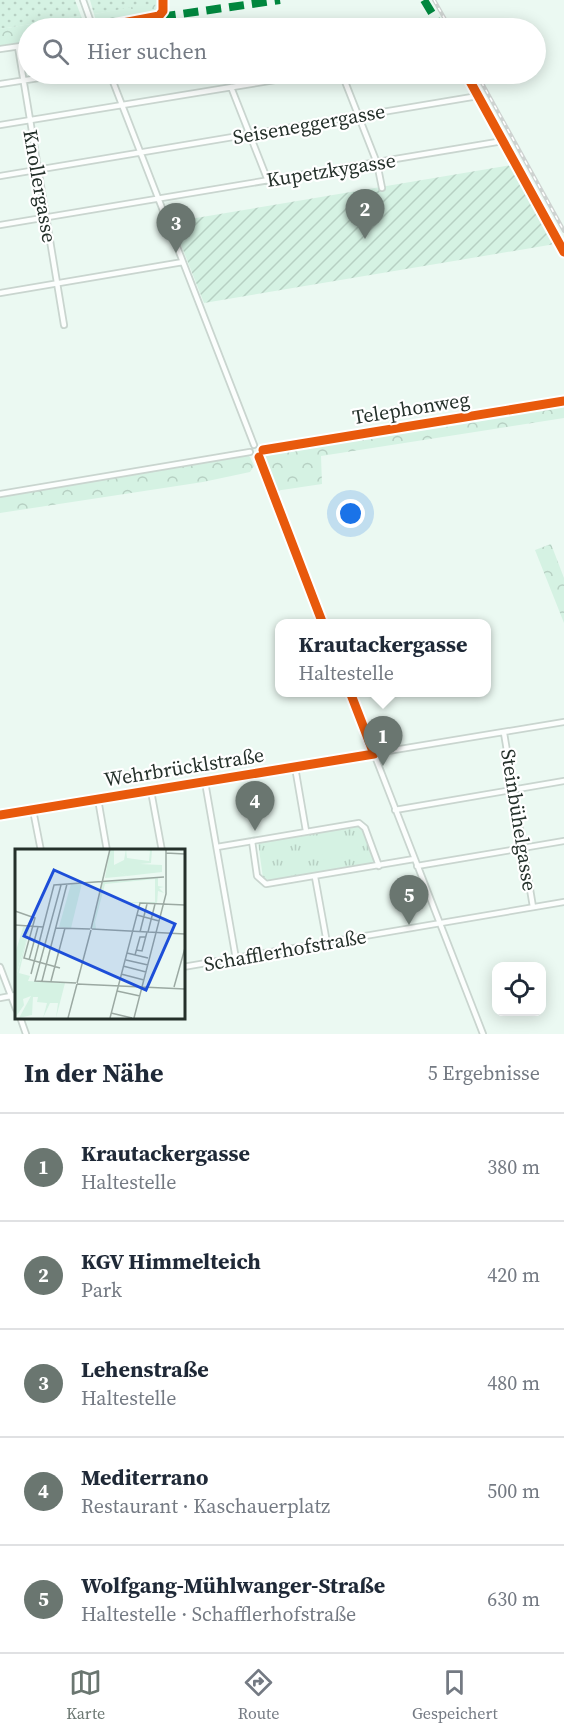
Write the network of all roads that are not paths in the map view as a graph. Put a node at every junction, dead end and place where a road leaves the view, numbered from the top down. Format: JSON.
{"nodes":[{"id":1,"x":83,"y":0,"type":"edge"},
{"id":2,"x":89,"y":18,"type":"edge"},
{"id":3,"x":18,"y":47,"type":"edge"},
{"id":4,"x":0,"y":49,"type":"edge"},
{"id":5,"x":18,"y":81,"type":"edge"},
{"id":6,"x":0,"y":84,"type":"edge"},
{"id":7,"x":24,"y":84,"type":"edge"},
{"id":8,"x":114,"y":84,"type":"edge"},
{"id":9,"x":250,"y":84,"type":"edge"},
{"id":10,"x":346,"y":84,"type":"edge"},
{"id":11,"x":471,"y":84,"type":"edge"},
{"id":12,"x":231,"y":87,"type":"junction"},
{"id":13,"x":478,"y":96,"type":"junction"},
{"id":14,"x":122,"y":105,"type":"junction"},
{"id":15,"x":359,"y":116,"type":"junction"},
{"id":16,"x":29,"y":121,"type":"junction"},
{"id":17,"x":0,"y":125,"type":"edge"},
{"id":18,"x":250,"y":134,"type":"junction"},
{"id":19,"x":503,"y":141,"type":"junction"},
{"id":20,"x":141,"y":153,"type":"junction"},
{"id":21,"x":376,"y":162,"type":"junction"},
{"id":22,"x":37,"y":170,"type":"junction"},
{"id":23,"x":0,"y":176,"type":"edge"},
{"id":24,"x":268,"y":181,"type":"junction"},
{"id":25,"x":382,"y":188,"type":"dead end"},
{"id":26,"x":159,"y":198,"type":"junction"},
{"id":27,"x":45,"y":218,"type":"junction"},
{"id":28,"x":0,"y":225,"type":"edge"},
{"id":29,"x":564,"y":252,"type":"edge"},
{"id":30,"x":183,"y":262,"type":"junction"},
{"id":31,"x":57,"y":284,"type":"junction"},
{"id":32,"x":0,"y":293,"type":"edge"},
{"id":33,"x":64,"y":325,"type":"dead end"},
{"id":34,"x":564,"y":401,"type":"edge"},
{"id":35,"x":254,"y":445,"type":"junction"},
{"id":36,"x":263,"y":450,"type":"junction"},
{"id":37,"x":250,"y":452,"type":"junction"},
{"id":38,"x":259,"y":457,"type":"junction"},
{"id":39,"x":0,"y":494,"type":"edge"},
{"id":40,"x":321,"y":619,"type":"edge"},
{"id":41,"x":352,"y":697,"type":"edge"},
{"id":42,"x":564,"y":722,"type":"edge"},
{"id":43,"x":504,"y":733,"type":"junction"},
{"id":44,"x":374,"y":754,"type":"junction"},
{"id":45,"x":295,"y":767,"type":"junction"},
{"id":46,"x":564,"y":781,"type":"edge"},
{"id":47,"x":205,"y":782,"type":"junction"},
{"id":48,"x":514,"y":790,"type":"junction"},
{"id":49,"x":151,"y":791,"type":"junction"},
{"id":50,"x":98,"y":799,"type":"junction"},
{"id":51,"x":33,"y":810,"type":"junction"},
{"id":52,"x":395,"y":810,"type":"junction"},
{"id":53,"x":0,"y":816,"type":"edge"},
{"id":54,"x":306,"y":831,"type":"junction"},
{"id":55,"x":252,"y":841,"type":"junction"},
{"id":56,"x":564,"y":841,"type":"edge"},
{"id":57,"x":217,"y":847,"type":"junction"},
{"id":58,"x":523,"y":848,"type":"junction"},
{"id":59,"x":40,"y":849,"type":"edge"},
{"id":60,"x":107,"y":849,"type":"edge"},
{"id":61,"x":162,"y":849,"type":"edge"},
{"id":62,"x":414,"y":859,"type":"junction"},
{"id":63,"x":379,"y":866,"type":"junction"},
{"id":64,"x":417,"y":866,"type":"junction"},
{"id":65,"x":315,"y":877,"type":"junction"},
{"id":66,"x":564,"y":902,"type":"edge"},
{"id":67,"x":533,"y":907,"type":"junction"},
{"id":68,"x":440,"y":923,"type":"junction"},
{"id":69,"x":327,"y":943,"type":"junction"},
{"id":70,"x":236,"y":958,"type":"junction"},
{"id":71,"x":0,"y":967,"type":"edge"},
{"id":72,"x":184,"y":967,"type":"edge"},
{"id":73,"x":14,"y":995,"type":"edge"},
{"id":74,"x":0,"y":998,"type":"edge"},
{"id":75,"x":21,"y":1019,"type":"edge"},
{"id":76,"x":26,"y":1034,"type":"edge"},
{"id":77,"x":483,"y":1034,"type":"edge"}],
"edges":[{"from":1,"to":2,"type":"street"},
{"from":3,"to":4,"type":"street"},
{"from":5,"to":6,"type":"street"},
{"from":7,"to":16,"type":"street","name":"Knollergasse"},
{"from":8,"to":14,"type":"street"},
{"from":9,"to":12,"type":"street"},
{"from":10,"to":15,"type":"street"},
{"from":11,"to":13,"type":"street"},
{"from":12,"to":14,"type":"street"},
{"from":12,"to":18,"type":"street"},
{"from":13,"to":15,"type":"street","name":"Seiseneggergasse"},
{"from":13,"to":19,"type":"street"},
{"from":14,"to":16,"type":"street"},
{"from":14,"to":20,"type":"street"},
{"from":15,"to":18,"type":"street","name":"Seiseneggergasse"},
{"from":15,"to":21,"type":"street"},
{"from":16,"to":17,"type":"street"},
{"from":16,"to":22,"type":"street","name":"Knollergasse"},
{"from":18,"to":20,"type":"street","name":"Seiseneggergasse"},
{"from":18,"to":24,"type":"street"},
{"from":19,"to":21,"type":"street","name":"Kupetzkygasse"},
{"from":19,"to":29,"type":"street"},
{"from":20,"to":22,"type":"street","name":"Seiseneggergasse"},
{"from":20,"to":26,"type":"street"},
{"from":21,"to":24,"type":"street","name":"Kupetzkygasse"},
{"from":21,"to":25,"type":"street"},
{"from":22,"to":23,"type":"street","name":"Seiseneggergasse"},
{"from":22,"to":27,"type":"street","name":"Knollergasse"},
{"from":24,"to":26,"type":"street","name":"Kupetzkygasse"},
{"from":26,"to":27,"type":"street","name":"Kupetzkygasse"},
{"from":26,"to":30,"type":"street"},
{"from":27,"to":28,"type":"street","name":"Kupetzkygasse"},
{"from":27,"to":31,"type":"street","name":"Knollergasse"},
{"from":30,"to":31,"type":"street"},
{"from":30,"to":35,"type":"street"},
{"from":31,"to":32,"type":"street"},
{"from":31,"to":33,"type":"street","name":"Knollergasse"},
{"from":34,"to":36,"type":"street","name":"Telephonweg"},
{"from":35,"to":36,"type":"street"},
{"from":35,"to":37,"type":"street"},
{"from":36,"to":38,"type":"street"},
{"from":37,"to":38,"type":"street"},
{"from":37,"to":39,"type":"street"},
{"from":38,"to":40,"type":"street"},
{"from":41,"to":44,"type":"street"},
{"from":42,"to":43,"type":"street","name":"Wehrbrücklstraße"},
{"from":43,"to":44,"type":"street","name":"Wehrbrücklstraße"},
{"from":43,"to":48,"type":"street","name":"Steinbühelgasse"},
{"from":44,"to":45,"type":"street","name":"Wehrbrücklstraße"},
{"from":44,"to":52,"type":"street"},
{"from":45,"to":47,"type":"street","name":"Wehrbrücklstraße"},
{"from":45,"to":54,"type":"street"},
{"from":46,"to":48,"type":"street"},
{"from":47,"to":49,"type":"street","name":"Wehrbrücklstraße"},
{"from":47,"to":57,"type":"street"},
{"from":48,"to":52,"type":"street"},
{"from":48,"to":58,"type":"street","name":"Steinbühelgasse"},
{"from":49,"to":50,"type":"street","name":"Wehrbrücklstraße"},
{"from":49,"to":61,"type":"street"},
{"from":50,"to":51,"type":"street","name":"Wehrbrücklstraße"},
{"from":50,"to":60,"type":"street"},
{"from":51,"to":53,"type":"street","name":"Wehrbrücklstraße"},
{"from":51,"to":59,"type":"street"},
{"from":52,"to":62,"type":"street"},
{"from":54,"to":55,"type":"street"},
{"from":54,"to":63,"type":"street"},
{"from":55,"to":57,"type":"street"},
{"from":55,"to":65,"type":"street"},
{"from":56,"to":58,"type":"street"},
{"from":57,"to":70,"type":"street"},
{"from":58,"to":64,"type":"street"},
{"from":58,"to":67,"type":"street","name":"Steinbühelgasse"},
{"from":62,"to":63,"type":"street"},
{"from":62,"to":64,"type":"street"},
{"from":63,"to":65,"type":"street"},
{"from":64,"to":68,"type":"street"},
{"from":65,"to":69,"type":"street"},
{"from":66,"to":67,"type":"street","name":"Schafflerhofstraße"},
{"from":67,"to":68,"type":"street","name":"Schafflerhofstraße"},
{"from":68,"to":69,"type":"street","name":"Schafflerhofstraße"},
{"from":68,"to":77,"type":"street"},
{"from":69,"to":70,"type":"street","name":"Schafflerhofstraße"},
{"from":70,"to":72,"type":"street","name":"Schafflerhofstraße"},
{"from":71,"to":73,"type":"street"},
{"from":73,"to":74,"type":"street"},
{"from":75,"to":76,"type":"street"}]}
